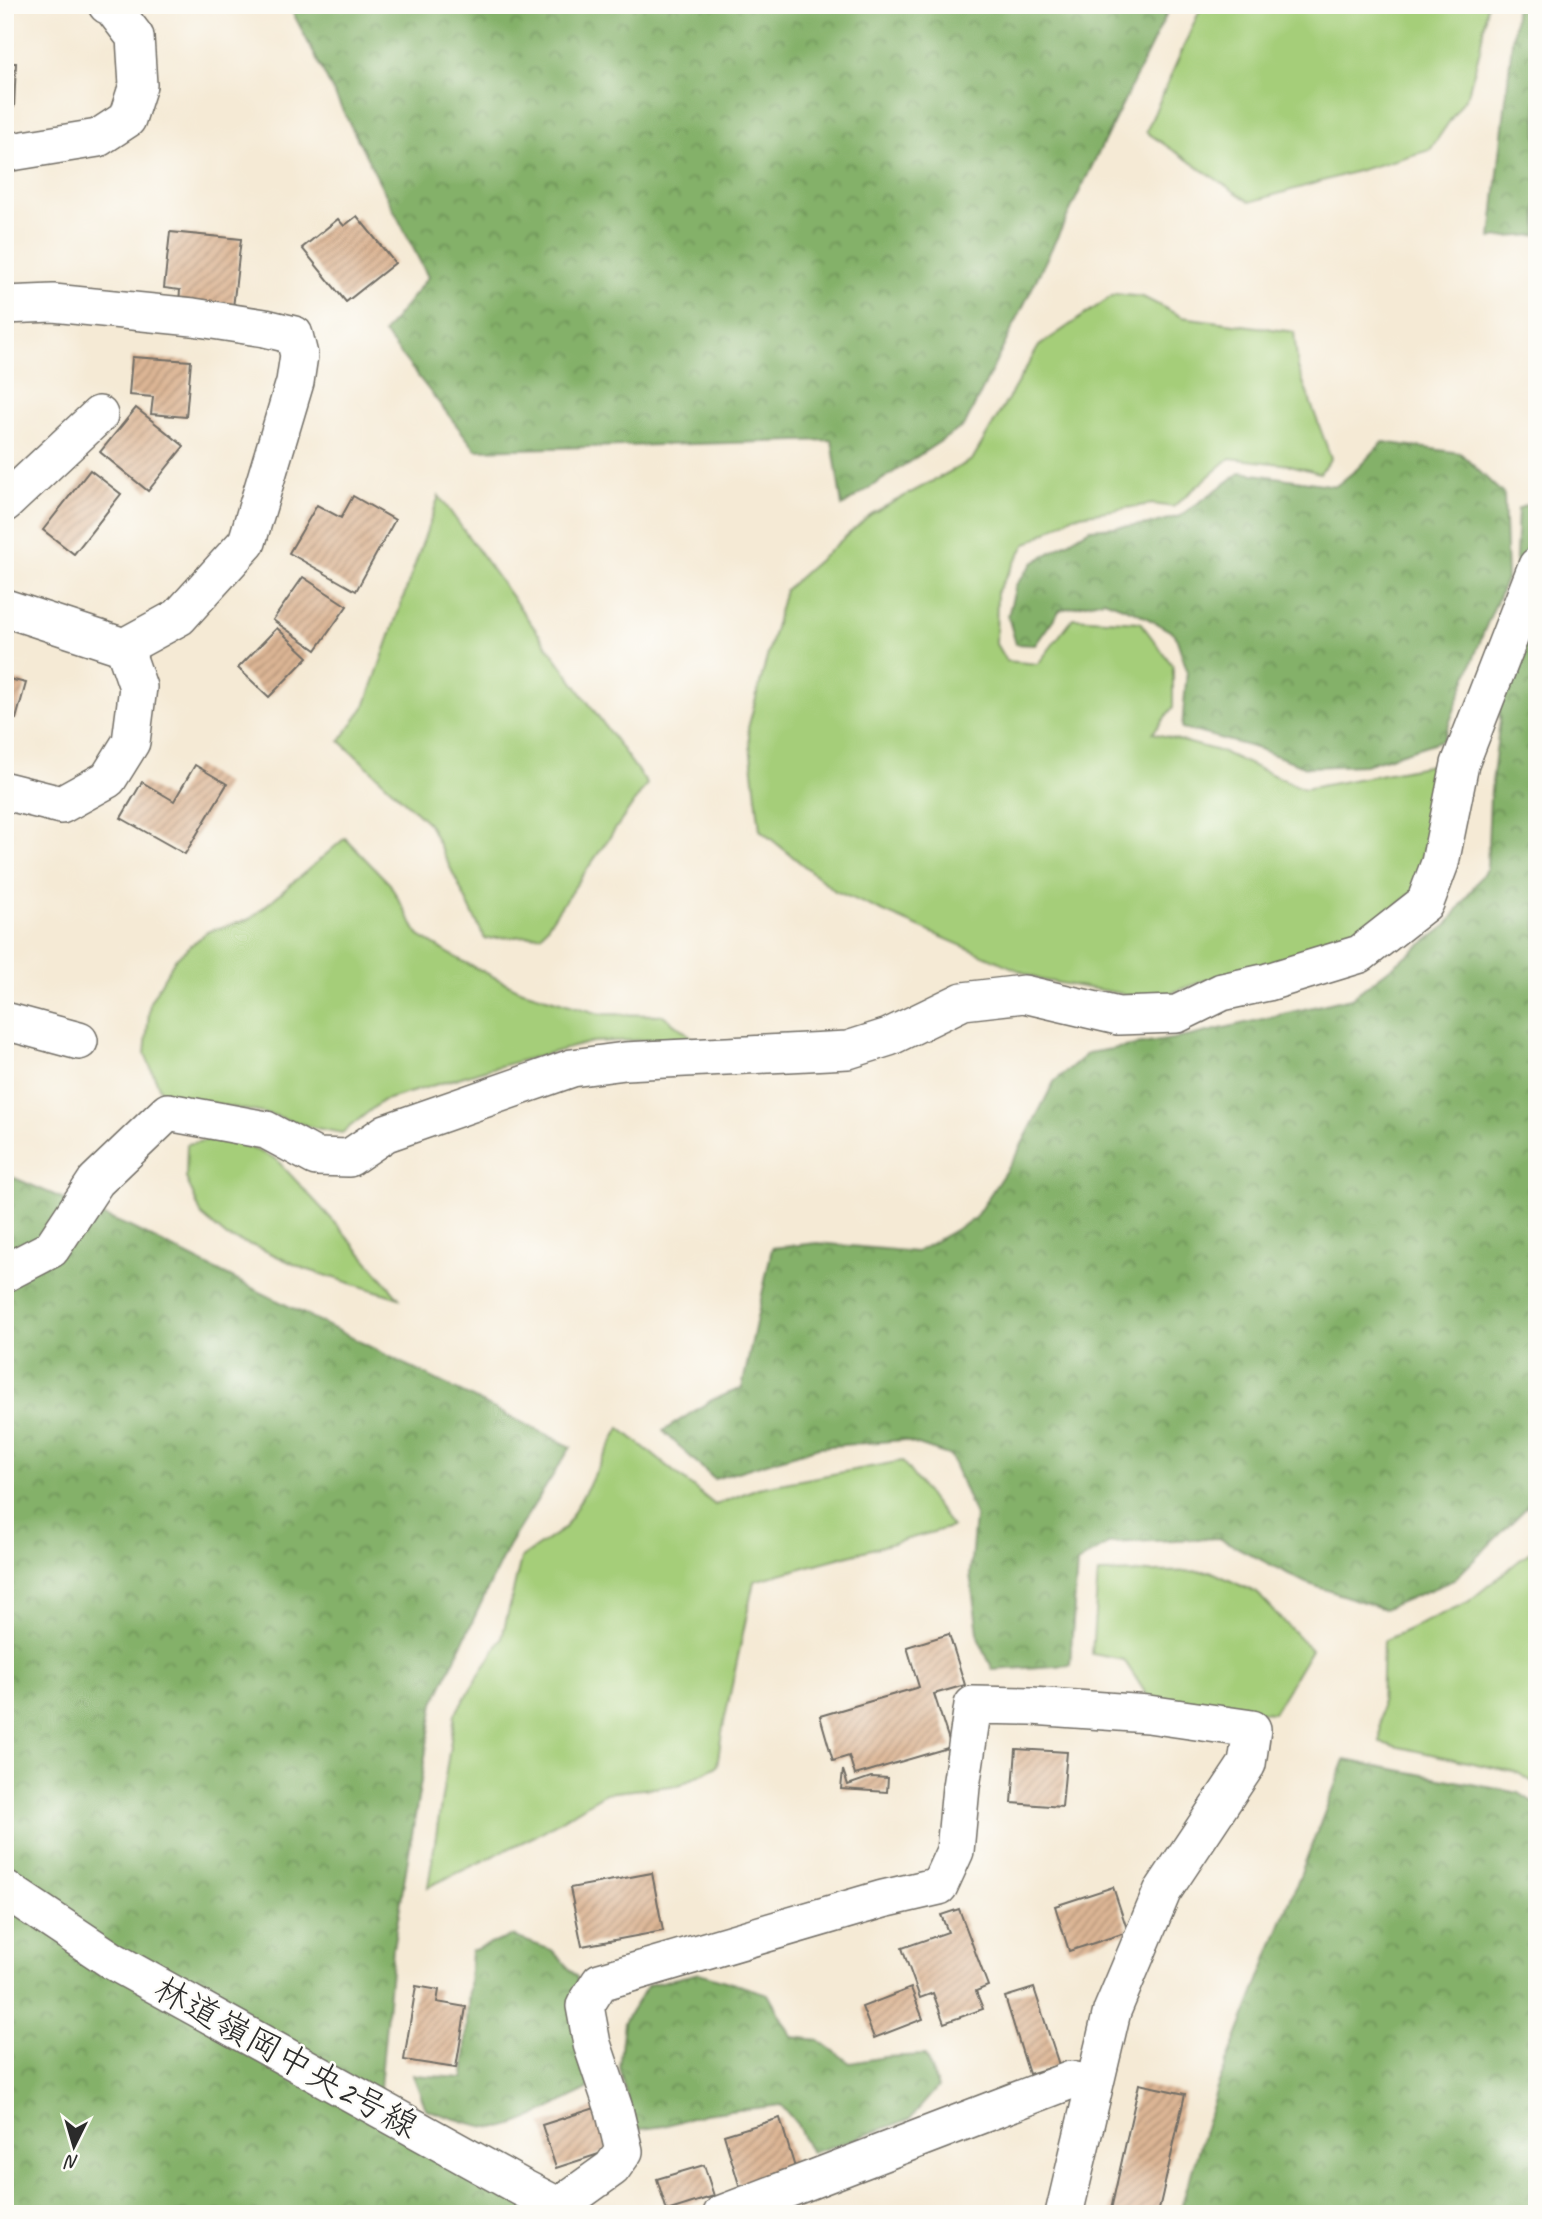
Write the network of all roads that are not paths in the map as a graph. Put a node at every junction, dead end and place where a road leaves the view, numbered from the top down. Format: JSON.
{"nodes":[{"id":1,"x":107,"y":5,"type":"edge"},
{"id":2,"x":5,"y":153,"type":"edge"},
{"id":3,"x":5,"y":305,"type":"edge"},
{"id":4,"x":99,"y":415,"type":"dead end"},
{"id":5,"x":5,"y":503,"type":"edge"},
{"id":6,"x":1537,"y":566,"type":"edge"},
{"id":7,"x":5,"y":608,"type":"edge"},
{"id":8,"x":124,"y":647,"type":"junction"},
{"id":9,"x":5,"y":791,"type":"edge"},
{"id":10,"x":5,"y":1021,"type":"edge"},
{"id":11,"x":79,"y":1041,"type":"dead end"},
{"id":12,"x":5,"y":1273,"type":"edge"},
{"id":13,"x":5,"y":1889,"type":"edge"},
{"id":14,"x":1094,"y":2085,"type":"junction"},
{"id":15,"x":566,"y":2210,"type":"edge"},
{"id":16,"x":722,"y":2214,"type":"edge"},
{"id":17,"x":1064,"y":2214,"type":"edge"}],
"edges":[{"from":1,"to":2,"type":"street"},
{"from":3,"to":8,"type":"street"},
{"from":4,"to":5,"type":"street"},
{"from":6,"to":12,"type":"street"},
{"from":7,"to":8,"type":"street"},
{"from":8,"to":9,"type":"street"},
{"from":10,"to":11,"type":"street"},
{"from":13,"to":15,"type":"street","name":"林道嶺岡中央2号線"},
{"from":14,"to":15,"type":"street"},
{"from":14,"to":16,"type":"street"},
{"from":14,"to":17,"type":"street"}]}
